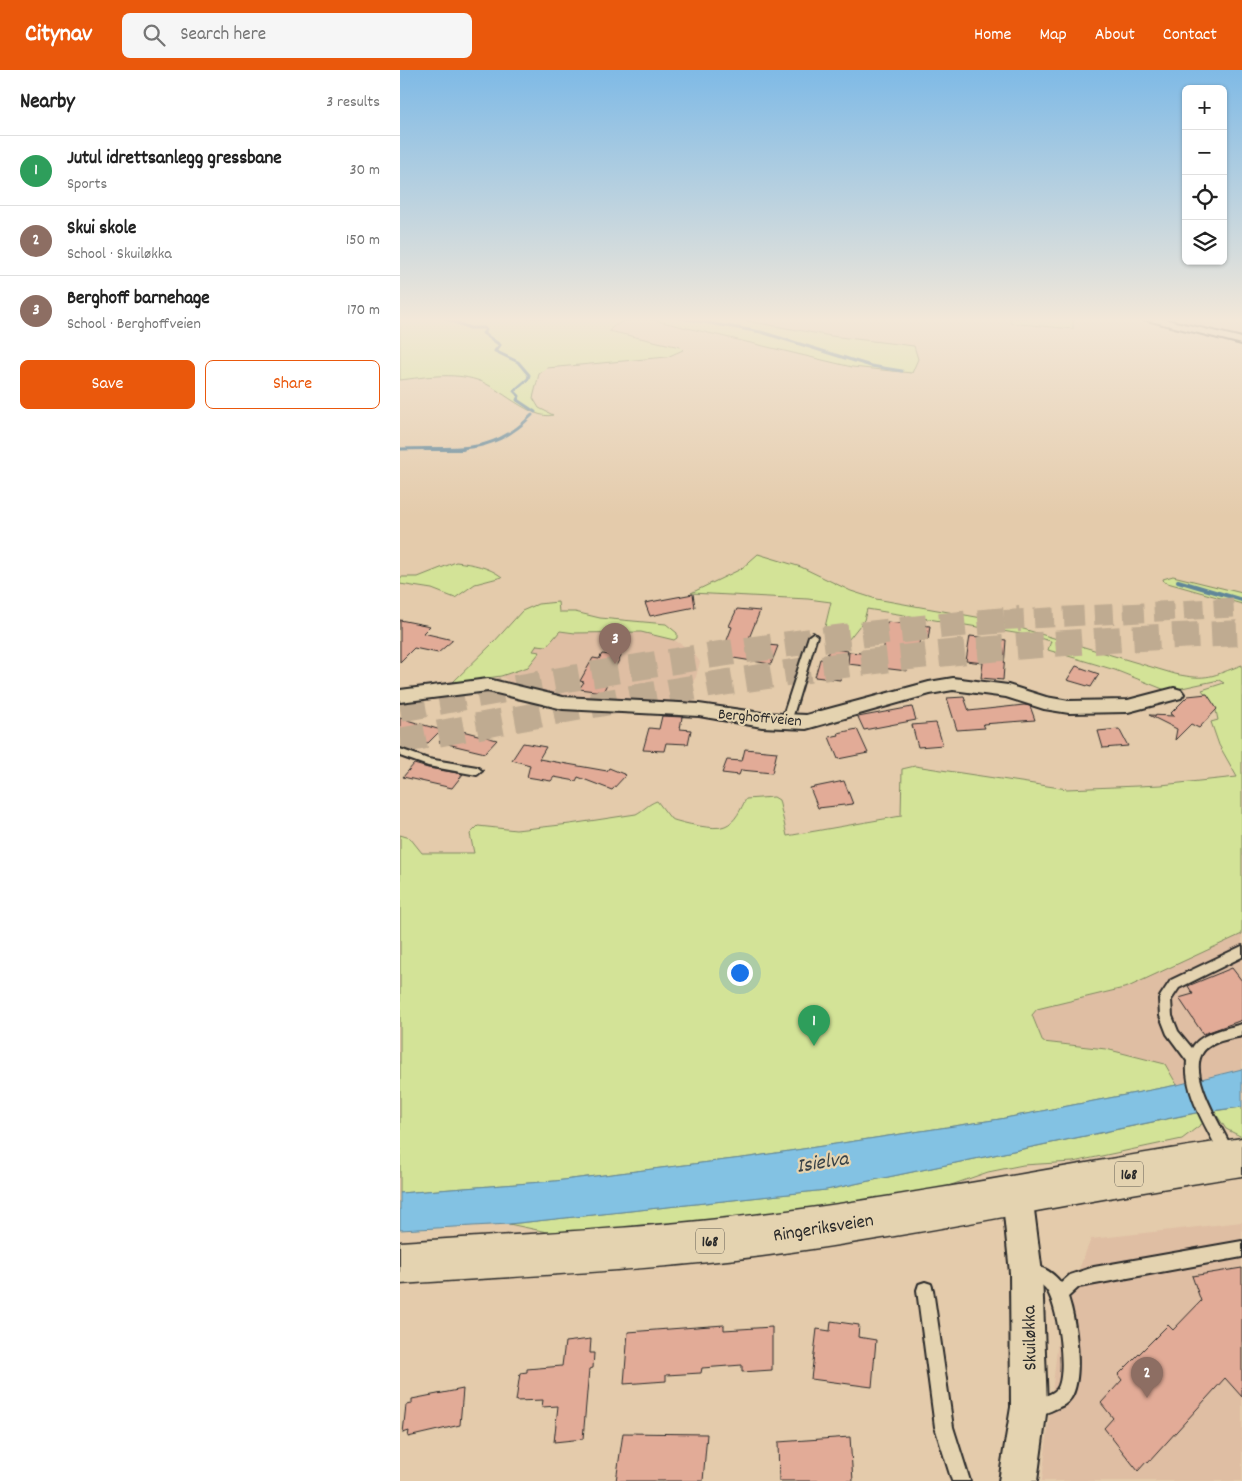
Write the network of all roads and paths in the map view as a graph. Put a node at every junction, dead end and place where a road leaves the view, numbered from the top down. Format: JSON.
{"nodes":[{"id":1,"x":813,"y":636,"type":"dead end"},
{"id":2,"x":1174,"y":694,"type":"dead end"},
{"id":3,"x":400,"y":696,"type":"edge"},
{"id":4,"x":786,"y":722,"type":"junction"},
{"id":5,"x":400,"y":752,"type":"edge"},
{"id":6,"x":477,"y":771,"type":"dead end"},
{"id":7,"x":1242,"y":951,"type":"edge"},
{"id":8,"x":1242,"y":1030,"type":"edge"},
{"id":9,"x":1192,"y":1058,"type":"junction"},
{"id":10,"x":1236,"y":1158,"type":"edge"},
{"id":11,"x":1017,"y":1194,"type":"junction"},
{"id":12,"x":1242,"y":1249,"type":"edge"},
{"id":13,"x":400,"y":1263,"type":"edge"},
{"id":14,"x":1026,"y":1273,"type":"junction"},
{"id":15,"x":925,"y":1290,"type":"dead end"},
{"id":16,"x":1059,"y":1295,"type":"junction"},
{"id":17,"x":1029,"y":1407,"type":"junction"},
{"id":18,"x":961,"y":1481,"type":"edge"},
{"id":19,"x":1018,"y":1481,"type":"edge"}],
"edges":[{"from":1,"to":4,"type":"lane"},
{"from":2,"to":4,"type":"street","name":"Berghoffveien"},
{"from":3,"to":4,"type":"street","name":"Berghoffveien"},
{"from":5,"to":6,"type":"lane"},
{"from":7,"to":9,"type":"lane"},
{"from":8,"to":9,"type":"lane"},
{"from":9,"to":10,"type":"lane"},
{"from":10,"to":11,"type":"main road","name":"Ringeriksveien","number":"168"},
{"from":11,"to":13,"type":"main road","name":"Ringeriksveien","number":"168"},
{"from":11,"to":14,"type":"street","name":"Skuiløkka"},
{"from":12,"to":16,"type":"lane"},
{"from":14,"to":16,"type":"lane"},
{"from":14,"to":17,"type":"street","name":"Skuiløkka"},
{"from":15,"to":18,"type":"lane"},
{"from":16,"to":17,"type":"lane"},
{"from":17,"to":19,"type":"street","name":"Skuiløkka"}]}
